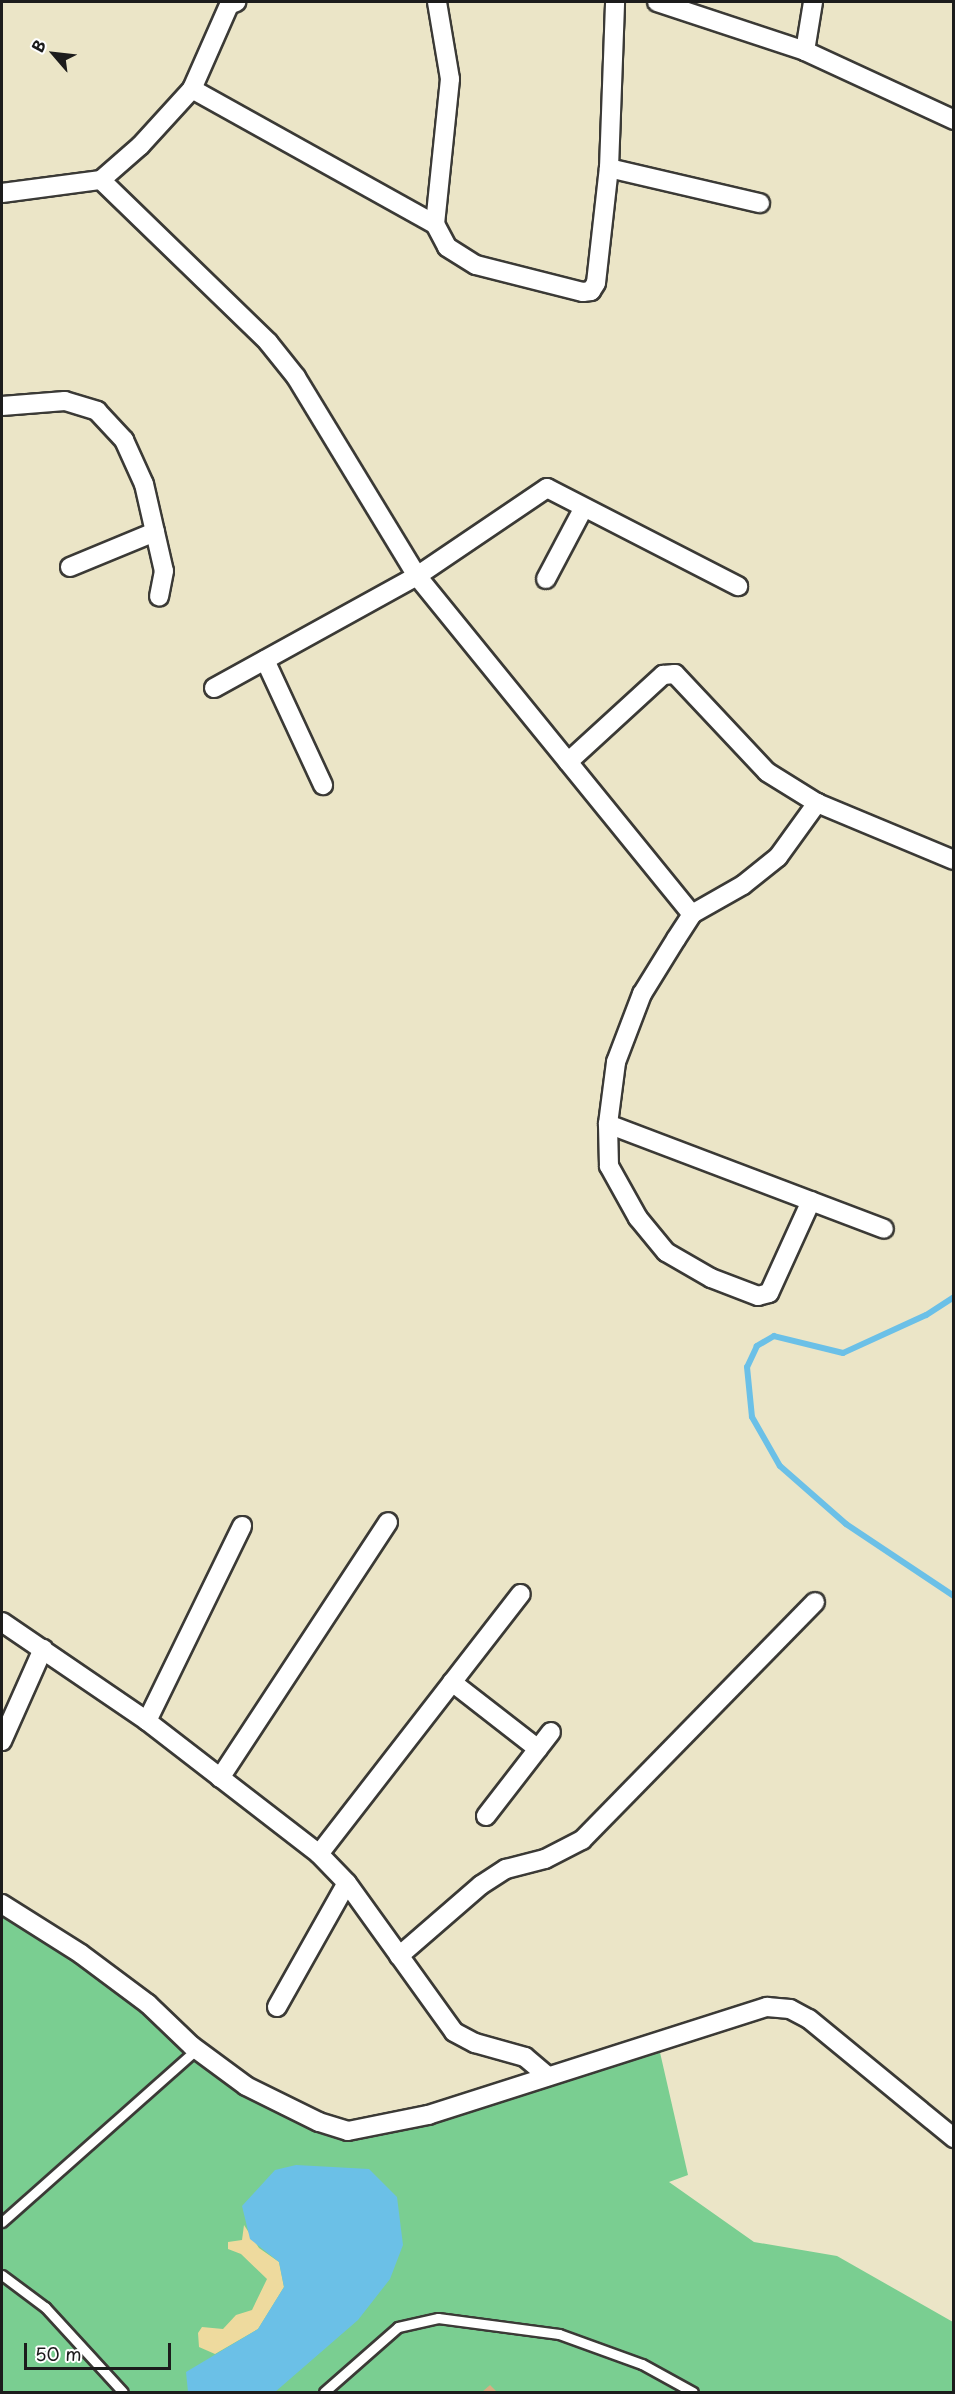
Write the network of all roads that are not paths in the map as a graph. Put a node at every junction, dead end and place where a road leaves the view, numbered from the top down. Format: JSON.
{"nodes":[{"id":1,"x":236,"y":2,"type":"edge"},
{"id":2,"x":437,"y":2,"type":"edge"},
{"id":3,"x":615,"y":2,"type":"edge"},
{"id":4,"x":657,"y":2,"type":"edge"},
{"id":5,"x":813,"y":2,"type":"edge"},
{"id":6,"x":805,"y":51,"type":"junction"},
{"id":7,"x":192,"y":89,"type":"junction"},
{"id":8,"x":954,"y":120,"type":"edge"},
{"id":9,"x":609,"y":168,"type":"junction"},
{"id":10,"x":101,"y":180,"type":"junction"},
{"id":11,"x":2,"y":193,"type":"edge"},
{"id":12,"x":760,"y":203,"type":"dead end"},
{"id":13,"x":435,"y":224,"type":"junction"},
{"id":14,"x":2,"y":406,"type":"edge"},
{"id":15,"x":583,"y":509,"type":"junction"},
{"id":16,"x":155,"y":532,"type":"junction"},
{"id":17,"x":70,"y":567,"type":"dead end"},
{"id":18,"x":417,"y":576,"type":"junction"},
{"id":19,"x":546,"y":579,"type":"dead end"},
{"id":20,"x":738,"y":586,"type":"dead end"},
{"id":21,"x":159,"y":597,"type":"dead end"},
{"id":22,"x":265,"y":660,"type":"junction"},
{"id":23,"x":214,"y":688,"type":"dead end"},
{"id":24,"x":568,"y":762,"type":"junction"},
{"id":25,"x":323,"y":785,"type":"dead end"},
{"id":26,"x":817,"y":803,"type":"junction"},
{"id":27,"x":954,"y":860,"type":"edge"},
{"id":28,"x":692,"y":914,"type":"junction"},
{"id":29,"x":608,"y":1124,"type":"junction"},
{"id":30,"x":811,"y":1201,"type":"junction"},
{"id":31,"x":884,"y":1229,"type":"dead end"},
{"id":32,"x":388,"y":1522,"type":"dead end"},
{"id":33,"x":242,"y":1526,"type":"dead end"},
{"id":34,"x":521,"y":1594,"type":"dead end"},
{"id":35,"x":815,"y":1602,"type":"dead end"},
{"id":36,"x":2,"y":1622,"type":"edge"},
{"id":37,"x":43,"y":1649,"type":"junction"},
{"id":38,"x":452,"y":1682,"type":"junction"},
{"id":39,"x":147,"y":1721,"type":"junction"},
{"id":40,"x":551,"y":1732,"type":"dead end"},
{"id":41,"x":2,"y":1741,"type":"edge"},
{"id":42,"x":538,"y":1749,"type":"junction"},
{"id":43,"x":220,"y":1778,"type":"junction"},
{"id":44,"x":486,"y":1816,"type":"dead end"},
{"id":45,"x":319,"y":1854,"type":"junction"},
{"id":46,"x":347,"y":1884,"type":"junction"},
{"id":47,"x":2,"y":1904,"type":"edge"},
{"id":48,"x":399,"y":1956,"type":"junction"},
{"id":49,"x":277,"y":2007,"type":"dead end"},
{"id":50,"x":196,"y":2050,"type":"junction"},
{"id":51,"x":548,"y":2076,"type":"junction"},
{"id":52,"x":954,"y":2138,"type":"edge"},
{"id":53,"x":2,"y":2222,"type":"edge"},
{"id":54,"x":2,"y":2275,"type":"edge"},
{"id":55,"x":123,"y":2392,"type":"edge"},
{"id":56,"x":324,"y":2392,"type":"edge"},
{"id":57,"x":693,"y":2392,"type":"edge"}],
"edges":[{"from":1,"to":7,"type":"street"},
{"from":2,"to":13,"type":"street"},
{"from":3,"to":9,"type":"street"},
{"from":4,"to":6,"type":"street"},
{"from":5,"to":6,"type":"street"},
{"from":6,"to":8,"type":"street"},
{"from":7,"to":10,"type":"street"},
{"from":7,"to":13,"type":"street"},
{"from":9,"to":12,"type":"street"},
{"from":9,"to":13,"type":"street"},
{"from":10,"to":11,"type":"street"},
{"from":10,"to":18,"type":"street"},
{"from":14,"to":16,"type":"street"},
{"from":15,"to":18,"type":"street"},
{"from":15,"to":19,"type":"street"},
{"from":15,"to":20,"type":"street"},
{"from":16,"to":17,"type":"street"},
{"from":16,"to":21,"type":"street"},
{"from":18,"to":22,"type":"street"},
{"from":18,"to":24,"type":"street"},
{"from":22,"to":23,"type":"street"},
{"from":22,"to":25,"type":"street"},
{"from":24,"to":26,"type":"street"},
{"from":24,"to":28,"type":"street"},
{"from":26,"to":27,"type":"street"},
{"from":26,"to":28,"type":"street"},
{"from":28,"to":29,"type":"street"},
{"from":29,"to":30,"type":"street"},
{"from":29,"to":30,"type":"street"},
{"from":30,"to":31,"type":"street"},
{"from":32,"to":43,"type":"street"},
{"from":33,"to":39,"type":"street"},
{"from":34,"to":38,"type":"street"},
{"from":35,"to":48,"type":"street"},
{"from":36,"to":37,"type":"street"},
{"from":37,"to":39,"type":"street"},
{"from":37,"to":41,"type":"street"},
{"from":38,"to":42,"type":"street"},
{"from":38,"to":45,"type":"street"},
{"from":39,"to":43,"type":"street"},
{"from":40,"to":42,"type":"street"},
{"from":42,"to":44,"type":"street"},
{"from":43,"to":45,"type":"street"},
{"from":45,"to":46,"type":"street"},
{"from":46,"to":48,"type":"street"},
{"from":46,"to":49,"type":"street"},
{"from":47,"to":50,"type":"street"},
{"from":48,"to":51,"type":"street"},
{"from":50,"to":51,"type":"street"},
{"from":50,"to":53,"type":"lane"},
{"from":51,"to":52,"type":"street"},
{"from":54,"to":55,"type":"lane"},
{"from":56,"to":57,"type":"lane"}]}
